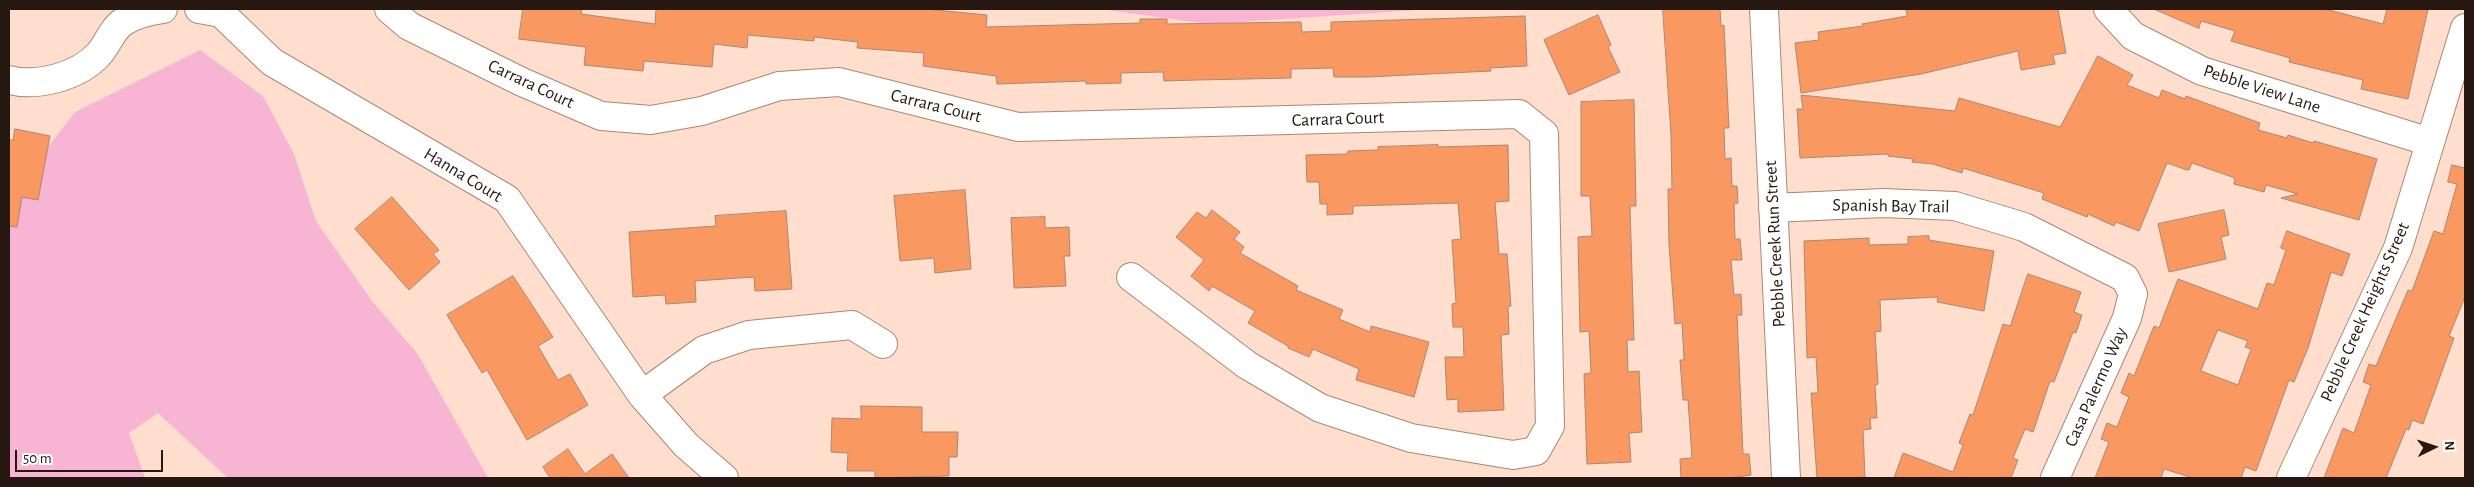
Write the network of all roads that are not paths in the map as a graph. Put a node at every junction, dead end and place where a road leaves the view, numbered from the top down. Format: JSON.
{"nodes":[{"id":1,"x":163,"y":9,"type":"edge"},
{"id":2,"x":199,"y":9,"type":"edge"},
{"id":3,"x":389,"y":9,"type":"edge"},
{"id":4,"x":1764,"y":9,"type":"edge"},
{"id":5,"x":2108,"y":9,"type":"edge"},
{"id":6,"x":2465,"y":28,"type":"edge"},
{"id":7,"x":9,"y":80,"type":"edge"},
{"id":8,"x":2430,"y":142,"type":"junction"},
{"id":9,"x":1773,"y":208,"type":"junction"},
{"id":10,"x":1131,"y":277,"type":"dead end"},
{"id":11,"x":2133,"y":294,"type":"joint"},
{"id":12,"x":883,"y":344,"type":"dead end"},
{"id":13,"x":642,"y":395,"type":"junction"},
{"id":14,"x":724,"y":478,"type":"edge"},
{"id":15,"x":1786,"y":478,"type":"edge"},
{"id":16,"x":2055,"y":478,"type":"edge"},
{"id":17,"x":2291,"y":478,"type":"edge"}],
"edges":[{"from":1,"to":7,"type":"street"},
{"from":2,"to":13,"type":"street","name":"Hanna Court"},
{"from":3,"to":10,"type":"street","name":"Carrara Court"},
{"from":4,"to":9,"type":"street","name":"Pebble Creek Run Street"},
{"from":5,"to":8,"type":"street","name":"Pebble View Lane"},
{"from":6,"to":8,"type":"street","name":"Pebble Creek Heights Street"},
{"from":8,"to":17,"type":"street","name":"Pebble Creek Heights Street"},
{"from":9,"to":11,"type":"street","name":"Spanish Bay Trail"},
{"from":9,"to":15,"type":"street","name":"Pebble Creek Run Street"},
{"from":11,"to":16,"type":"street","name":"Casa Palermo Way"},
{"from":12,"to":13,"type":"street"},
{"from":13,"to":14,"type":"street","name":"Hanna Court"}]}
